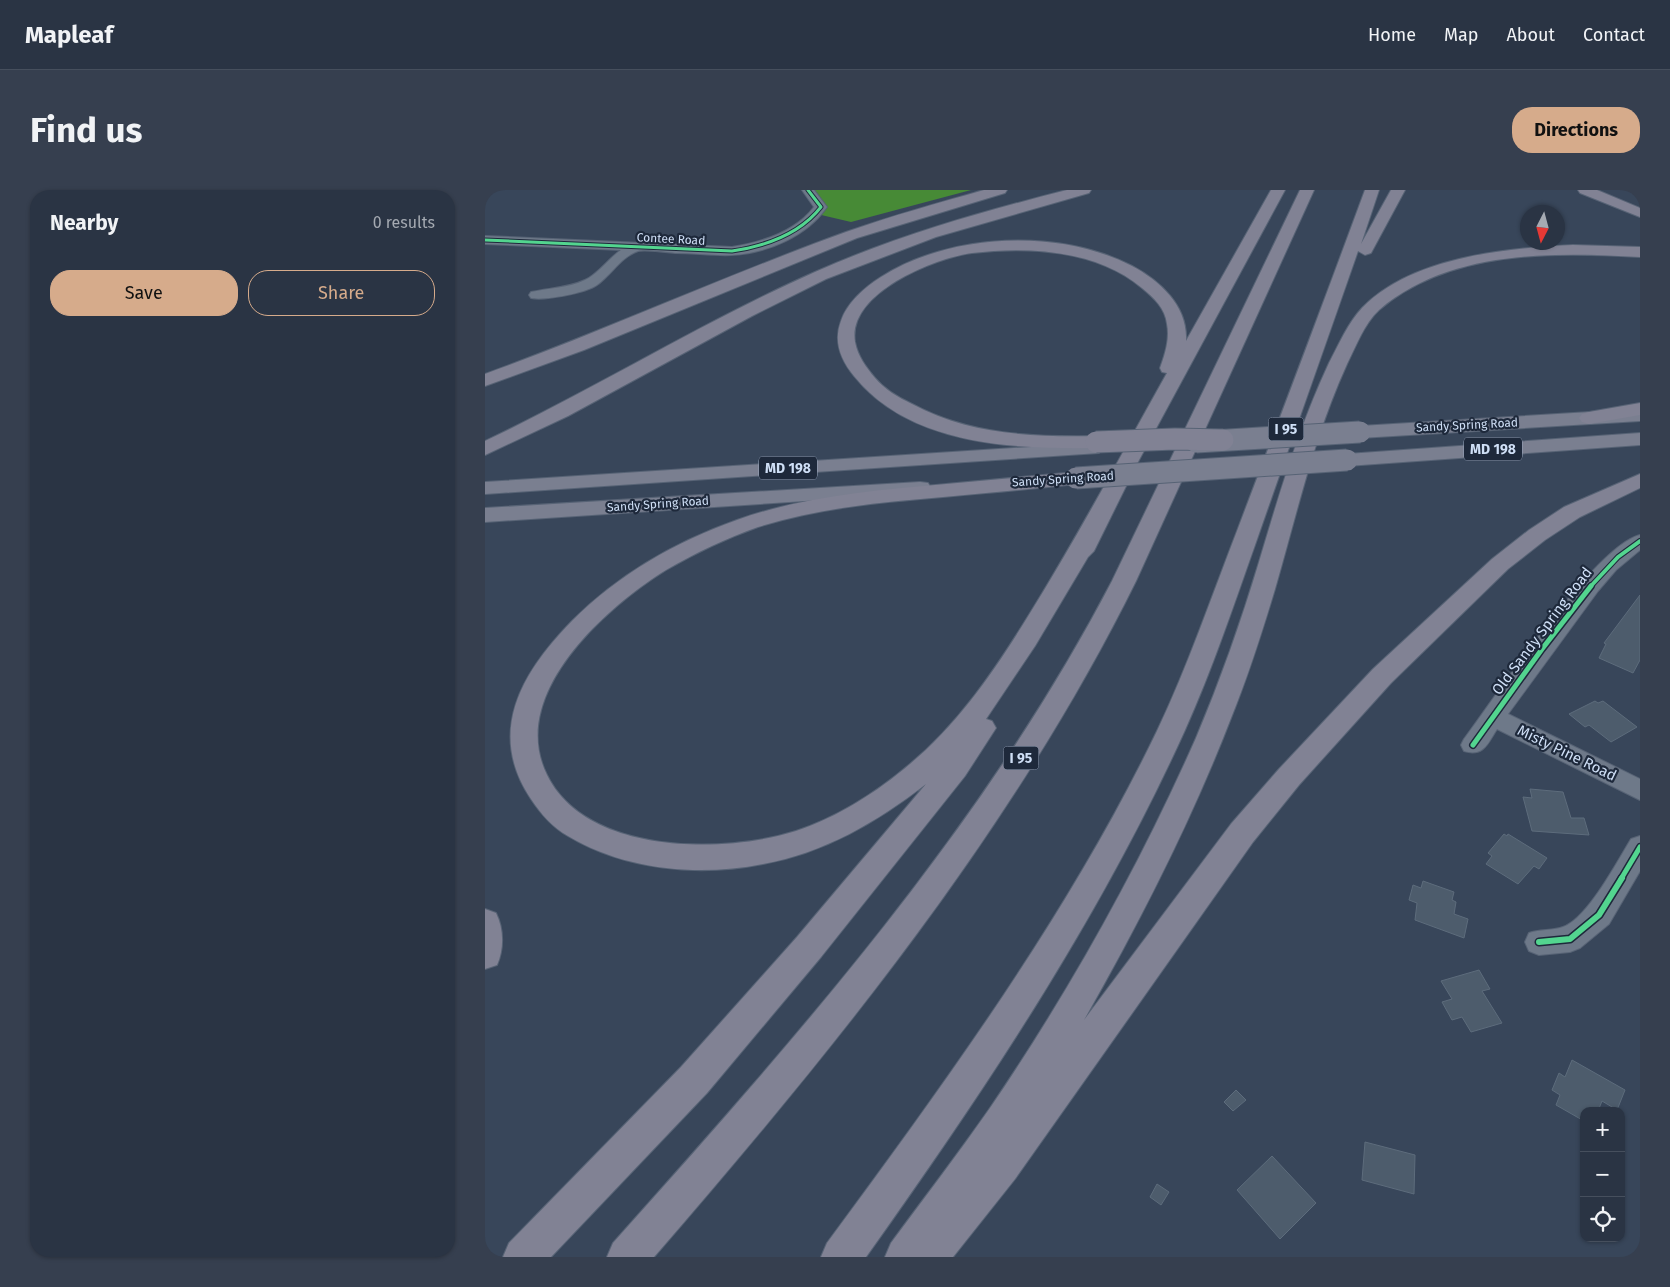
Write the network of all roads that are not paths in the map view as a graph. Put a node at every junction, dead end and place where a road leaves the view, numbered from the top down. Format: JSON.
{"nodes":[{"id":1,"x":808,"y":190,"type":"edge"},
{"id":2,"x":1000,"y":190,"type":"edge"},
{"id":3,"x":1084,"y":190,"type":"edge"},
{"id":4,"x":1278,"y":190,"type":"edge"},
{"id":5,"x":1307,"y":190,"type":"edge"},
{"id":6,"x":1372,"y":190,"type":"edge"},
{"id":7,"x":1398,"y":190,"type":"edge"},
{"id":8,"x":1585,"y":190,"type":"edge"},
{"id":9,"x":1640,"y":213,"type":"edge"},
{"id":10,"x":485,"y":240,"type":"edge"},
{"id":11,"x":635,"y":247,"type":"junction"},
{"id":12,"x":1640,"y":252,"type":"edge"},
{"id":13,"x":536,"y":295,"type":"dead end"},
{"id":14,"x":1329,"y":312,"type":"junction"},
{"id":15,"x":485,"y":380,"type":"edge"},
{"id":16,"x":1640,"y":409,"type":"edge"},
{"id":17,"x":1640,"y":415,"type":"edge"},
{"id":18,"x":1589,"y":418,"type":"junction"},
{"id":19,"x":1640,"y":439,"type":"edge"},
{"id":20,"x":1223,"y":440,"type":"joint"},
{"id":21,"x":1094,"y":446,"type":"junction"},
{"id":22,"x":485,"y":449,"type":"edge"},
{"id":23,"x":1129,"y":458,"type":"junction"},
{"id":24,"x":1076,"y":478,"type":"junction"},
{"id":25,"x":1640,"y":480,"type":"edge"},
{"id":26,"x":485,"y":488,"type":"edge"},
{"id":27,"x":485,"y":515,"type":"edge"},
{"id":28,"x":1090,"y":534,"type":"junction"},
{"id":29,"x":1640,"y":541,"type":"edge"},
{"id":30,"x":1494,"y":717,"type":"junction"},
{"id":31,"x":1473,"y":745,"type":"dead end"},
{"id":32,"x":1640,"y":790,"type":"edge"},
{"id":33,"x":1640,"y":847,"type":"edge"},
{"id":34,"x":485,"y":923,"type":"edge"},
{"id":35,"x":1539,"y":942,"type":"dead end"},
{"id":36,"x":485,"y":954,"type":"edge"},
{"id":37,"x":523,"y":1257,"type":"edge"},
{"id":38,"x":627,"y":1257,"type":"edge"},
{"id":39,"x":841,"y":1257,"type":"edge"},
{"id":40,"x":905,"y":1257,"type":"edge"},
{"id":41,"x":927,"y":1257,"type":"edge"}],
"edges":[{"from":1,"to":11,"type":"street","name":"Contee Road"},
{"from":2,"to":15,"type":"highway"},
{"from":3,"to":22,"type":"highway"},
{"from":4,"to":23,"type":"highway"},
{"from":5,"to":38,"type":"highway","number":"I 95"},
{"from":6,"to":14,"type":"highway","number":"I 95"},
{"from":7,"to":14,"type":"highway"},
{"from":8,"to":9,"type":"highway"},
{"from":10,"to":11,"type":"street","name":"Contee Road"},
{"from":11,"to":13,"type":"street"},
{"from":12,"to":40,"type":"highway"},
{"from":14,"to":39,"type":"highway","number":"I 95"},
{"from":16,"to":18,"type":"highway"},
{"from":17,"to":18,"type":"main road","name":"Sandy Spring Road","number":"MD 198"},
{"from":18,"to":20,"type":"main road","name":"Sandy Spring Road","number":"MD 198","bridge":true},
{"from":19,"to":24,"type":"main road","name":"Sandy Spring Road","number":"MD 198","bridge":true},
{"from":20,"to":21,"type":"highway","bridge":true},
{"from":21,"to":23,"type":"highway"},
{"from":21,"to":26,"type":"main road","name":"Sandy Spring Road","number":"MD 198"},
{"from":23,"to":28,"type":"highway"},
{"from":24,"to":27,"type":"main road","name":"Sandy Spring Road","number":"MD 198"},
{"from":24,"to":28,"type":"highway"},
{"from":25,"to":41,"type":"highway"},
{"from":28,"to":37,"type":"highway"},
{"from":29,"to":30,"type":"street","name":"Old Sandy Spring Road"},
{"from":30,"to":31,"type":"street","name":"Old Sandy Spring Road"},
{"from":30,"to":32,"type":"street","name":"Misty Pine Road"},
{"from":33,"to":35,"type":"street"},
{"from":34,"to":36,"type":"highway"}]}
